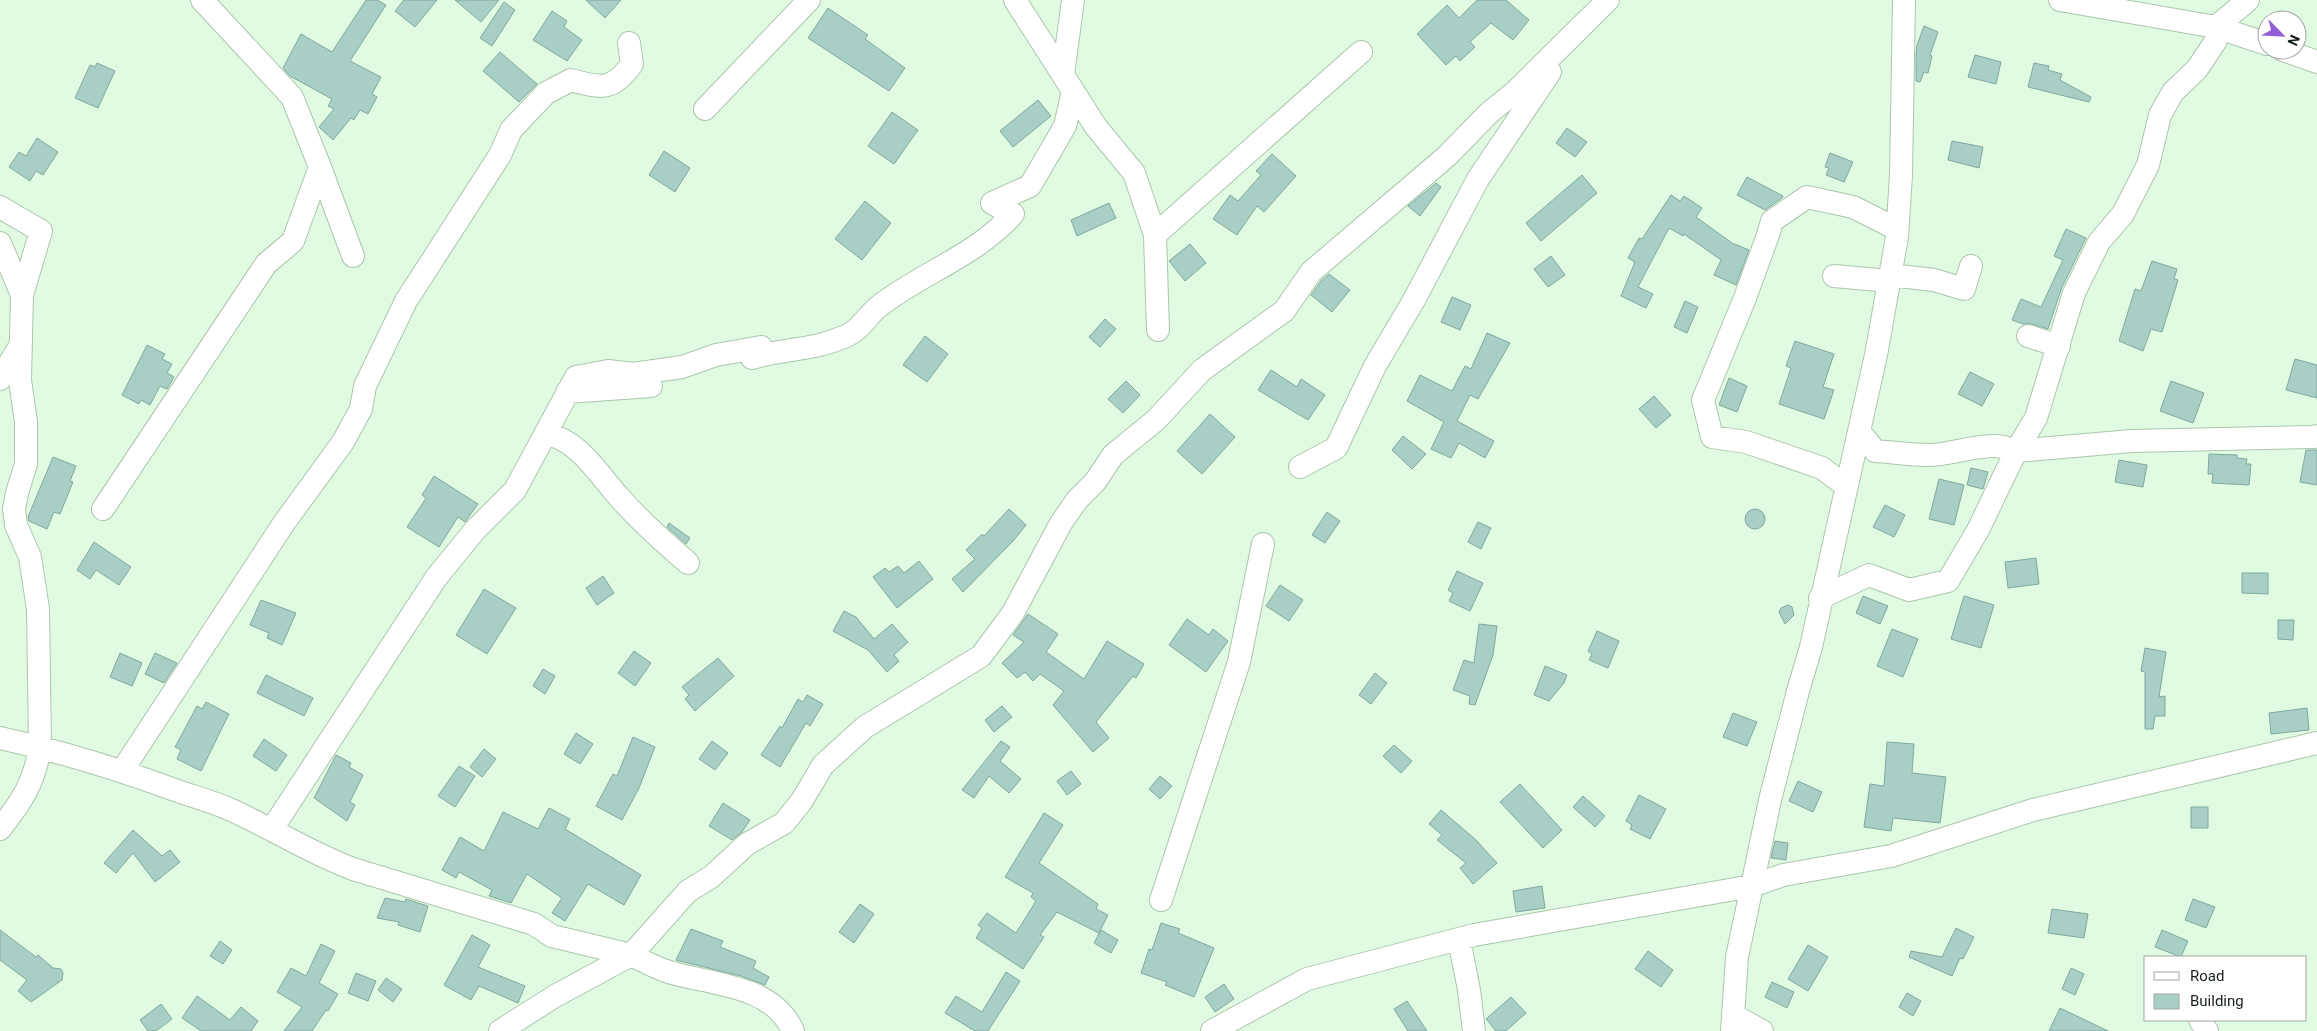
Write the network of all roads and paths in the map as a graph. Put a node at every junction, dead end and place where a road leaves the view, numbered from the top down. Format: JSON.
{"nodes":[{"id":1,"x":202,"y":0,"type":"edge"},
{"id":2,"x":809,"y":0,"type":"edge"},
{"id":3,"x":1015,"y":0,"type":"edge"},
{"id":4,"x":1073,"y":0,"type":"edge"},
{"id":5,"x":1608,"y":0,"type":"edge"},
{"id":6,"x":1904,"y":0,"type":"edge"},
{"id":7,"x":2060,"y":0,"type":"edge"},
{"id":8,"x":2248,"y":0,"type":"edge"},
{"id":9,"x":1580,"y":26,"type":"junction"},
{"id":10,"x":2218,"y":28,"type":"junction"},
{"id":11,"x":2257,"y":41,"type":"edge"},
{"id":12,"x":629,"y":43,"type":"dead end"},
{"id":13,"x":1361,"y":52,"type":"dead end"},
{"id":14,"x":1068,"y":83,"type":"junction"},
{"id":15,"x":705,"y":109,"type":"dead end"},
{"id":16,"x":320,"y":168,"type":"junction"},
{"id":17,"x":0,"y":207,"type":"edge"},
{"id":18,"x":1898,"y":229,"type":"junction"},
{"id":19,"x":1155,"y":236,"type":"junction"},
{"id":20,"x":0,"y":243,"type":"edge"},
{"id":21,"x":353,"y":256,"type":"dead end"},
{"id":22,"x":1972,"y":266,"type":"dead end"},
{"id":23,"x":1834,"y":276,"type":"dead end"},
{"id":24,"x":1890,"y":278,"type":"junction"},
{"id":25,"x":22,"y":295,"type":"junction"},
{"id":26,"x":1158,"y":330,"type":"dead end"},
{"id":27,"x":2028,"y":336,"type":"dead end"},
{"id":28,"x":21,"y":343,"type":"junction"},
{"id":29,"x":2059,"y":346,"type":"junction"},
{"id":30,"x":0,"y":379,"type":"edge"},
{"id":31,"x":1858,"y":432,"type":"junction"},
{"id":32,"x":546,"y":434,"type":"junction"},
{"id":33,"x":2317,"y":436,"type":"edge"},
{"id":34,"x":2016,"y":451,"type":"junction"},
{"id":35,"x":1300,"y":467,"type":"dead end"},
{"id":36,"x":1846,"y":486,"type":"junction"},
{"id":37,"x":103,"y":509,"type":"dead end"},
{"id":38,"x":1263,"y":544,"type":"dead end"},
{"id":39,"x":688,"y":564,"type":"dead end"},
{"id":40,"x":1820,"y":597,"type":"junction"},
{"id":41,"x":0,"y":738,"type":"edge"},
{"id":42,"x":2317,"y":743,"type":"edge"},
{"id":43,"x":40,"y":746,"type":"junction"},
{"id":44,"x":122,"y":771,"type":"junction"},
{"id":45,"x":0,"y":828,"type":"edge"},
{"id":46,"x":272,"y":829,"type":"junction"},
{"id":47,"x":1752,"y":886,"type":"junction"},
{"id":48,"x":1161,"y":900,"type":"dead end"},
{"id":49,"x":1459,"y":939,"type":"junction"},
{"id":50,"x":631,"y":955,"type":"junction"},
{"id":51,"x":1733,"y":1023,"type":"edge"},
{"id":52,"x":1214,"y":1030,"type":"edge"},
{"id":53,"x":500,"y":1031,"type":"edge"},
{"id":54,"x":792,"y":1031,"type":"edge"},
{"id":55,"x":1474,"y":1031,"type":"edge"},
{"id":56,"x":1762,"y":1031,"type":"edge"}],
"edges":[{"from":1,"to":16,"type":"street"},
{"from":2,"to":15,"type":"street"},
{"from":3,"to":14,"type":"street"},
{"from":4,"to":14,"type":"street"},
{"from":5,"to":9,"type":"street"},
{"from":6,"to":18,"type":"street"},
{"from":7,"to":10,"type":"street"},
{"from":8,"to":10,"type":"street"},
{"from":9,"to":35,"type":"street"},
{"from":9,"to":50,"type":"street"},
{"from":10,"to":11,"type":"street"},
{"from":10,"to":29,"type":"street"},
{"from":12,"to":44,"type":"street"},
{"from":13,"to":19,"type":"street"},
{"from":14,"to":19,"type":"street"},
{"from":14,"to":32,"type":"street"},
{"from":16,"to":21,"type":"street"},
{"from":16,"to":37,"type":"street"},
{"from":17,"to":25,"type":"street"},
{"from":18,"to":24,"type":"street"},
{"from":18,"to":36,"type":"street"},
{"from":19,"to":26,"type":"street"},
{"from":20,"to":25,"type":"street"},
{"from":22,"to":24,"type":"street"},
{"from":23,"to":24,"type":"street"},
{"from":24,"to":31,"type":"street"},
{"from":25,"to":28,"type":"street"},
{"from":27,"to":29,"type":"street"},
{"from":28,"to":30,"type":"street"},
{"from":28,"to":43,"type":"street"},
{"from":29,"to":34,"type":"street"},
{"from":31,"to":34,"type":"street"},
{"from":31,"to":36,"type":"street"},
{"from":32,"to":39,"type":"street"},
{"from":32,"to":46,"type":"street"},
{"from":33,"to":34,"type":"street"},
{"from":34,"to":40,"type":"street"},
{"from":36,"to":40,"type":"street"},
{"from":38,"to":48,"type":"street"},
{"from":40,"to":47,"type":"street"},
{"from":41,"to":43,"type":"street"},
{"from":42,"to":47,"type":"street"},
{"from":43,"to":44,"type":"street"},
{"from":43,"to":45,"type":"street"},
{"from":44,"to":46,"type":"street"},
{"from":46,"to":50,"type":"street"},
{"from":47,"to":49,"type":"street"},
{"from":47,"to":51,"type":"street"},
{"from":49,"to":52,"type":"street"},
{"from":49,"to":55,"type":"street"},
{"from":50,"to":53,"type":"street"},
{"from":50,"to":54,"type":"street"},
{"from":51,"to":56,"type":"street"}]}
